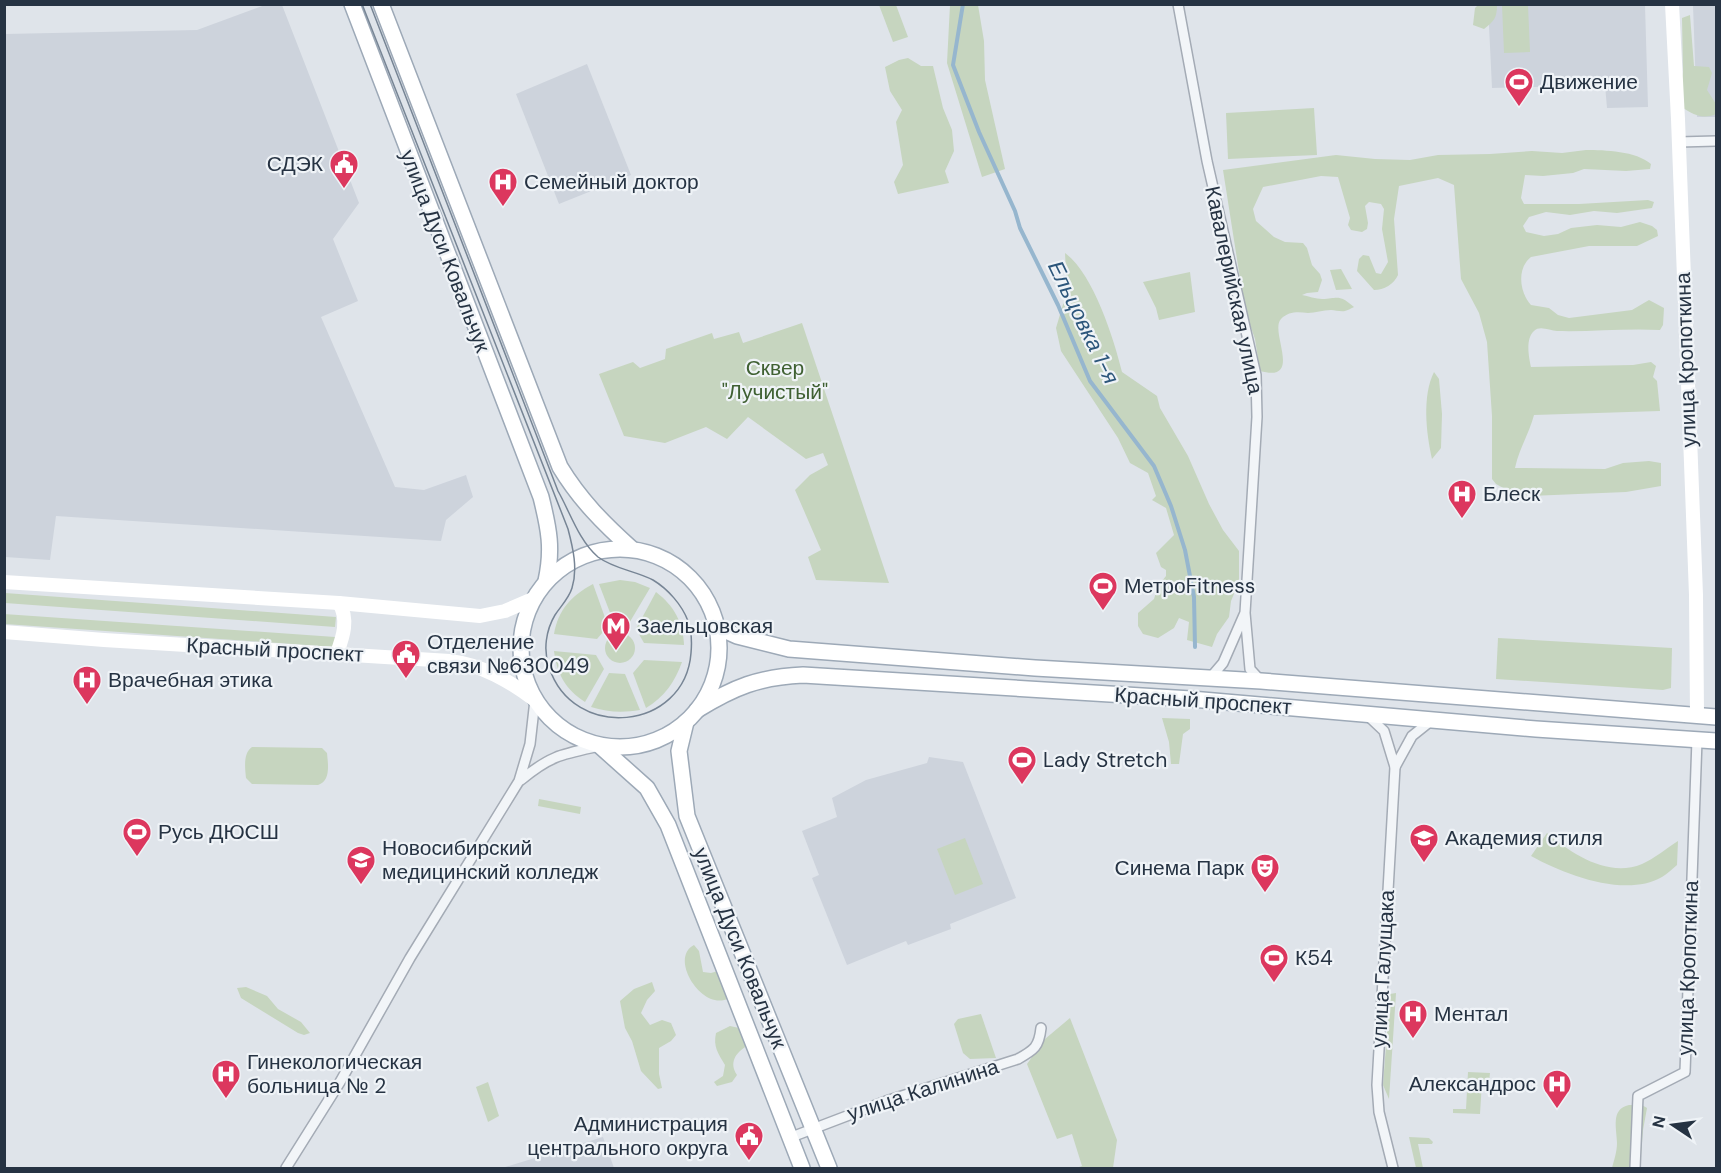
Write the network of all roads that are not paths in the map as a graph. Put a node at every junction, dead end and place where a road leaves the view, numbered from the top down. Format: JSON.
{"nodes":[{"id":1,"x":352,"y":4,"type":"edge"},
{"id":2,"x":381,"y":4,"type":"edge"},
{"id":3,"x":1178,"y":4,"type":"edge"},
{"id":4,"x":1672,"y":4,"type":"edge"},
{"id":5,"x":1716,"y":141,"type":"edge"},
{"id":6,"x":1679,"y":142,"type":"junction"},
{"id":7,"x":632,"y":549,"type":"junction"},
{"id":8,"x":546,"y":581,"type":"junction"},
{"id":9,"x":4,"y":582,"type":"edge"},
{"id":10,"x":532,"y":599,"type":"junction"},
{"id":11,"x":339,"y":603,"type":"junction"},
{"id":12,"x":1245,"y":613,"type":"junction"},
{"id":13,"x":717,"y":627,"type":"junction"},
{"id":14,"x":4,"y":632,"type":"edge"},
{"id":15,"x":337,"y":653,"type":"junction"},
{"id":16,"x":1211,"y":677,"type":"junction"},
{"id":17,"x":1261,"y":681,"type":"junction"},
{"id":18,"x":535,"y":700,"type":"junction"},
{"id":19,"x":1537,"y":704,"type":"junction"},
{"id":20,"x":697,"y":710,"type":"junction"},
{"id":21,"x":1366,"y":714,"type":"junction"},
{"id":22,"x":1697,"y":715,"type":"junction"},
{"id":23,"x":1716,"y":717,"type":"edge"},
{"id":24,"x":1432,"y":720,"type":"junction"},
{"id":25,"x":686,"y":722,"type":"junction"},
{"id":26,"x":1536,"y":729,"type":"junction"},
{"id":27,"x":1696,"y":740,"type":"junction"},
{"id":28,"x":1716,"y":741,"type":"edge"},
{"id":29,"x":600,"y":746,"type":"junction"},
{"id":30,"x":1395,"y":767,"type":"junction"},
{"id":31,"x":519,"y":781,"type":"junction"},
{"id":32,"x":1041,"y":1028,"type":"dead end"},
{"id":33,"x":813,"y":1128,"type":"junction"},
{"id":34,"x":789,"y":1137,"type":"junction"},
{"id":35,"x":286,"y":1168,"type":"edge"},
{"id":36,"x":802,"y":1168,"type":"edge"},
{"id":37,"x":829,"y":1168,"type":"edge"},
{"id":38,"x":1394,"y":1168,"type":"edge"},
{"id":39,"x":1635,"y":1168,"type":"edge"}],
"edges":[{"from":1,"to":8,"type":"main road","name":"улица Дуси Ковальчук"},
{"from":2,"to":7,"type":"main road","name":"улица Дуси Ковальчук"},
{"from":3,"to":12,"type":"street","name":"Кавалерийская улица"},
{"from":4,"to":6,"type":"main road","name":"улица Кропоткина"},
{"from":5,"to":6,"type":"street"},
{"from":6,"to":22,"type":"main road","name":"улица Кропоткина"},
{"from":7,"to":8,"type":"main road"},
{"from":7,"to":13,"type":"main road"},
{"from":8,"to":10,"type":"main road"},
{"from":9,"to":11,"type":"main road"},
{"from":10,"to":11,"type":"main road"},
{"from":10,"to":18,"type":"main road"},
{"from":11,"to":15,"type":"main road"},
{"from":12,"to":16,"type":"street"},
{"from":12,"to":17,"type":"street"},
{"from":13,"to":16,"type":"main road","name":"Красный проспект"},
{"from":13,"to":20,"type":"main road"},
{"from":14,"to":15,"type":"main road","name":"Красный проспект"},
{"from":15,"to":18,"type":"main road","name":"Красный проспект"},
{"from":16,"to":17,"type":"main road","name":"Красный проспект"},
{"from":17,"to":19,"type":"main road","name":"Красный проспект"},
{"from":18,"to":29,"type":"main road"},
{"from":18,"to":31,"type":"street"},
{"from":19,"to":22,"type":"main road","name":"Красный проспект"},
{"from":19,"to":26,"type":"main road"},
{"from":20,"to":21,"type":"main road","name":"Красный проспект"},
{"from":20,"to":25,"type":"main road"},
{"from":21,"to":24,"type":"main road","name":"Красный проспект"},
{"from":21,"to":30,"type":"street"},
{"from":22,"to":23,"type":"main road","name":"Красный проспект"},
{"from":22,"to":27,"type":"main road"},
{"from":24,"to":26,"type":"main road","name":"Красный проспект"},
{"from":24,"to":30,"type":"street"},
{"from":25,"to":29,"type":"main road"},
{"from":25,"to":33,"type":"main road","name":"улица Дуси Ковальчук"},
{"from":26,"to":27,"type":"main road","name":"Красный проспект"},
{"from":27,"to":28,"type":"main road","name":"Красный проспект"},
{"from":27,"to":39,"type":"street","name":"улица Кропоткина"},
{"from":29,"to":31,"type":"street"},
{"from":29,"to":34,"type":"main road","name":"улица Дуси Ковальчук"},
{"from":30,"to":38,"type":"street","name":"улица Галущака"},
{"from":31,"to":35,"type":"street"},
{"from":32,"to":33,"type":"street","name":"улица Калинина"},
{"from":33,"to":34,"type":"street","name":"улица Калинина"},
{"from":33,"to":37,"type":"main road","name":"улица Дуси Ковальчук"},
{"from":34,"to":36,"type":"main road","name":"улица Дуси Ковальчук"}]}
